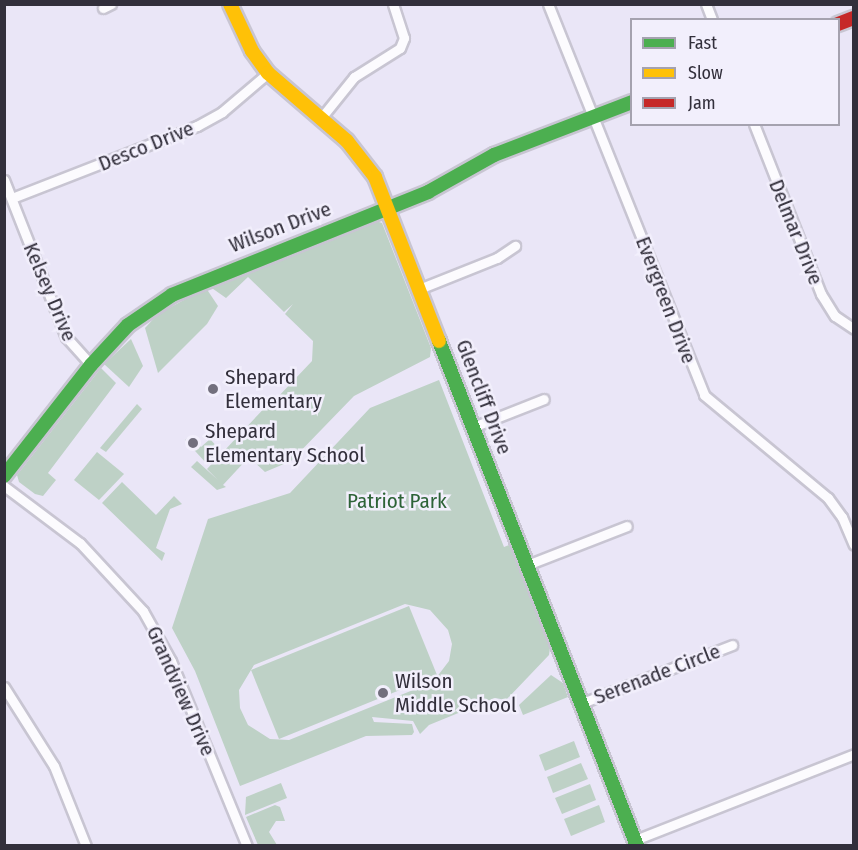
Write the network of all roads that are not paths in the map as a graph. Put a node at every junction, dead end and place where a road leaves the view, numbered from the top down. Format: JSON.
{"nodes":[{"id":1,"x":230,"y":4,"type":"edge"},
{"id":2,"x":393,"y":4,"type":"edge"},
{"id":3,"x":548,"y":4,"type":"edge"},
{"id":4,"x":268,"y":73,"type":"junction"},
{"id":5,"x":630,"y":103,"type":"edge"},
{"id":6,"x":593,"y":116,"type":"junction"},
{"id":7,"x":321,"y":118,"type":"junction"},
{"id":8,"x":755,"y":126,"type":"edge"},
{"id":9,"x":4,"y":180,"type":"edge"},
{"id":10,"x":12,"y":198,"type":"junction"},
{"id":11,"x":388,"y":208,"type":"junction"},
{"id":12,"x":515,"y":246,"type":"dead end"},
{"id":13,"x":419,"y":289,"type":"junction"},
{"id":14,"x":854,"y":329,"type":"edge"},
{"id":15,"x":91,"y":365,"type":"junction"},
{"id":16,"x":544,"y":399,"type":"dead end"},
{"id":17,"x":473,"y":427,"type":"junction"},
{"id":18,"x":4,"y":476,"type":"edge"},
{"id":19,"x":4,"y":486,"type":"edge"},
{"id":20,"x":850,"y":524,"type":"edge"},
{"id":21,"x":627,"y":526,"type":"dead end"},
{"id":22,"x":854,"y":545,"type":"edge"},
{"id":23,"x":527,"y":564,"type":"junction"},
{"id":24,"x":732,"y":645,"type":"dead end"},
{"id":25,"x":4,"y":687,"type":"edge"},
{"id":26,"x":582,"y":703,"type":"junction"},
{"id":27,"x":854,"y":754,"type":"edge"},
{"id":28,"x":636,"y":843,"type":"edge"},
{"id":29,"x":86,"y":846,"type":"edge"},
{"id":30,"x":247,"y":846,"type":"edge"}],
"edges":[{"from":1,"to":4,"type":"street","name":"Glencliff Drive"},
{"from":2,"to":7,"type":"street"},
{"from":3,"to":6,"type":"street","name":"Evergreen Drive"},
{"from":4,"to":7,"type":"street","name":"Glencliff Drive"},
{"from":4,"to":10,"type":"street","name":"Desco Drive"},
{"from":5,"to":6,"type":"street","name":"Wilson Drive"},
{"from":6,"to":11,"type":"street","name":"Wilson Drive"},
{"from":6,"to":20,"type":"street","name":"Evergreen Drive"},
{"from":7,"to":11,"type":"street","name":"Glencliff Drive"},
{"from":8,"to":14,"type":"street","name":"Delmar Drive"},
{"from":9,"to":10,"type":"street","name":"Kelsey Drive"},
{"from":10,"to":15,"type":"street","name":"Kelsey Drive"},
{"from":11,"to":13,"type":"street","name":"Glencliff Drive"},
{"from":11,"to":15,"type":"street","name":"Wilson Drive"},
{"from":12,"to":13,"type":"street"},
{"from":13,"to":17,"type":"street","name":"Glencliff Drive"},
{"from":15,"to":18,"type":"street","name":"Wilson Drive"},
{"from":16,"to":17,"type":"street"},
{"from":17,"to":23,"type":"street","name":"Glencliff Drive"},
{"from":19,"to":30,"type":"street","name":"Grandview Drive"},
{"from":20,"to":22,"type":"street","name":"Evergreen Drive"},
{"from":21,"to":23,"type":"street"},
{"from":23,"to":26,"type":"street","name":"Glencliff Drive"},
{"from":24,"to":26,"type":"street","name":"Serenade Circle"},
{"from":25,"to":29,"type":"street"},
{"from":26,"to":28,"type":"street","name":"Glencliff Drive"},
{"from":27,"to":28,"type":"street"}]}
